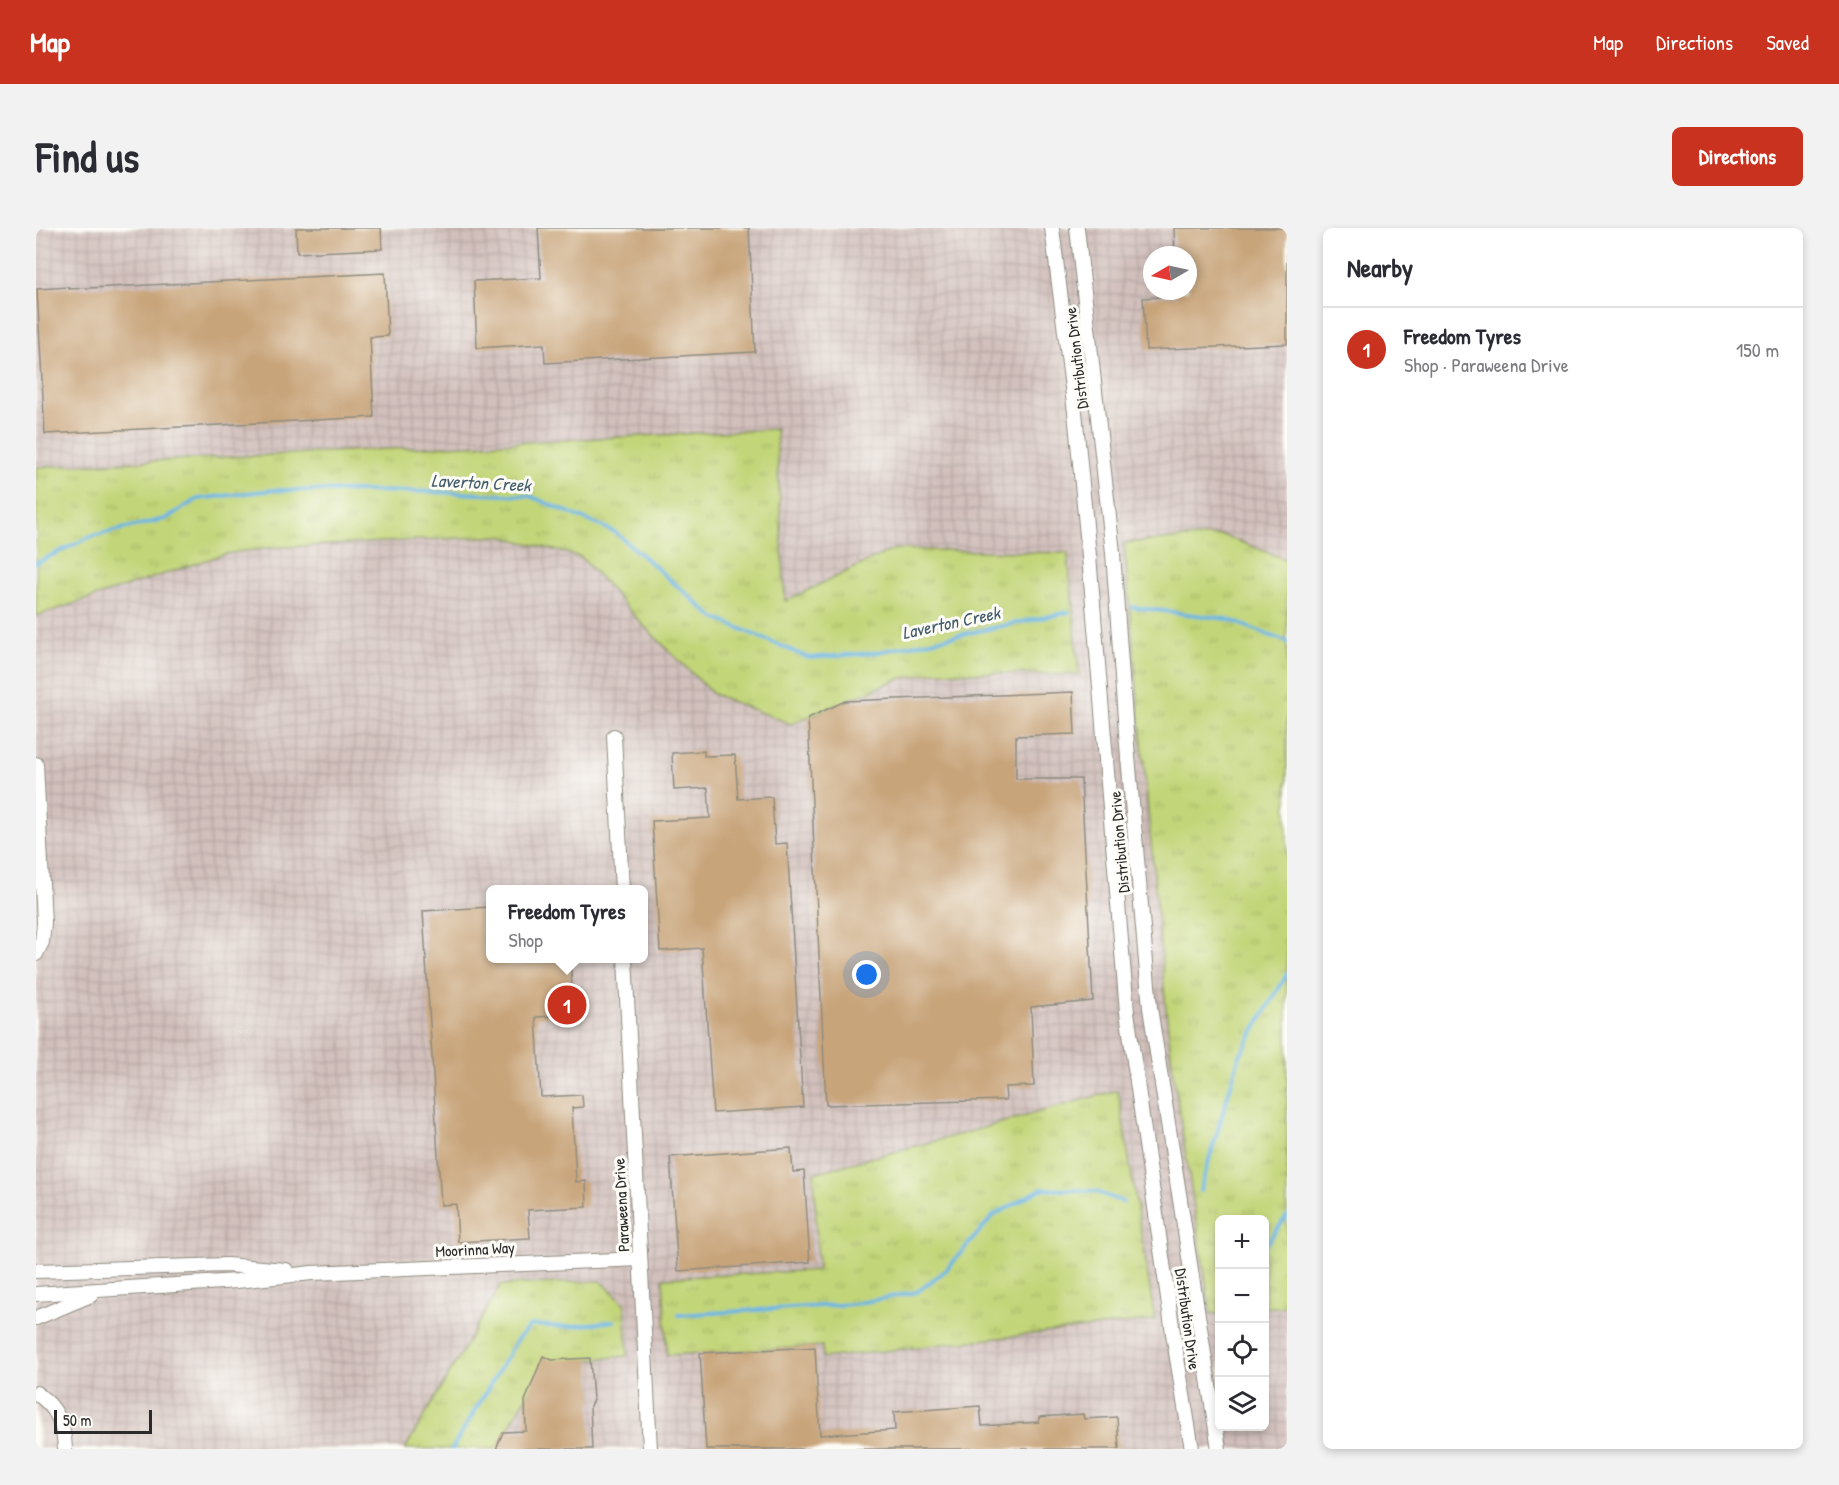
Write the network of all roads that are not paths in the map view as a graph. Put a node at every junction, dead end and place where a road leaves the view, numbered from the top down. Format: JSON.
{"nodes":[{"id":1,"x":1052,"y":228,"type":"edge"},
{"id":2,"x":1077,"y":228,"type":"edge"},
{"id":3,"x":1090,"y":342,"type":"junction"},
{"id":4,"x":1066,"y":345,"type":"junction"},
{"id":5,"x":1107,"y":490,"type":"junction"},
{"id":6,"x":1083,"y":495,"type":"junction"},
{"id":7,"x":614,"y":736,"type":"dead end"},
{"id":8,"x":36,"y":764,"type":"edge"},
{"id":9,"x":622,"y":885,"type":"edge"},
{"id":10,"x":1142,"y":917,"type":"junction"},
{"id":11,"x":1119,"y":919,"type":"junction"},
{"id":12,"x":36,"y":954,"type":"edge"},
{"id":13,"x":625,"y":963,"type":"edge"},
{"id":14,"x":1157,"y":1050,"type":"junction"},
{"id":15,"x":1133,"y":1054,"type":"junction"},
{"id":16,"x":640,"y":1259,"type":"junction"},
{"id":17,"x":36,"y":1261,"type":"edge"},
{"id":18,"x":36,"y":1271,"type":"edge"},
{"id":19,"x":53,"y":1272,"type":"junction"},
{"id":20,"x":312,"y":1273,"type":"junction"},
{"id":21,"x":104,"y":1289,"type":"junction"},
{"id":22,"x":36,"y":1294,"type":"edge"},
{"id":23,"x":36,"y":1318,"type":"edge"},
{"id":24,"x":1200,"y":1335,"type":"junction"},
{"id":25,"x":1174,"y":1340,"type":"junction"},
{"id":26,"x":36,"y":1393,"type":"edge"},
{"id":27,"x":65,"y":1449,"type":"edge"},
{"id":28,"x":650,"y":1449,"type":"edge"},
{"id":29,"x":1192,"y":1449,"type":"edge"},
{"id":30,"x":1219,"y":1449,"type":"edge"}],
"edges":[{"from":1,"to":4,"type":"street","name":"Distribution Drive"},
{"from":2,"to":3,"type":"street","name":"Distribution Drive"},
{"from":3,"to":4,"type":"street"},
{"from":3,"to":5,"type":"street","name":"Distribution Drive"},
{"from":4,"to":6,"type":"street","name":"Distribution Drive"},
{"from":5,"to":6,"type":"street"},
{"from":5,"to":10,"type":"street","name":"Distribution Drive"},
{"from":6,"to":11,"type":"street","name":"Distribution Drive"},
{"from":7,"to":9,"type":"street"},
{"from":8,"to":12,"type":"street"},
{"from":10,"to":11,"type":"street"},
{"from":10,"to":14,"type":"street","name":"Distribution Drive"},
{"from":11,"to":15,"type":"street","name":"Distribution Drive"},
{"from":13,"to":16,"type":"street","name":"Paraweena Drive"},
{"from":14,"to":15,"type":"street"},
{"from":14,"to":24,"type":"street","name":"Distribution Drive"},
{"from":15,"to":25,"type":"street","name":"Distribution Drive"},
{"from":16,"to":20,"type":"street","name":"Moorinna Way"},
{"from":16,"to":28,"type":"street","name":"Paraweena Drive"},
{"from":17,"to":19,"type":"street"},
{"from":18,"to":19,"type":"street","name":"Moorinna Way"},
{"from":19,"to":20,"type":"street","name":"Moorinna Way"},
{"from":20,"to":21,"type":"street","name":"Moorinna Way"},
{"from":21,"to":22,"type":"street","name":"Moorinna Way"},
{"from":21,"to":23,"type":"street","name":"Moorinna Way"},
{"from":24,"to":25,"type":"street"},
{"from":24,"to":30,"type":"street","name":"Distribution Drive"},
{"from":25,"to":29,"type":"street","name":"Distribution Drive"},
{"from":26,"to":27,"type":"street"}]}
